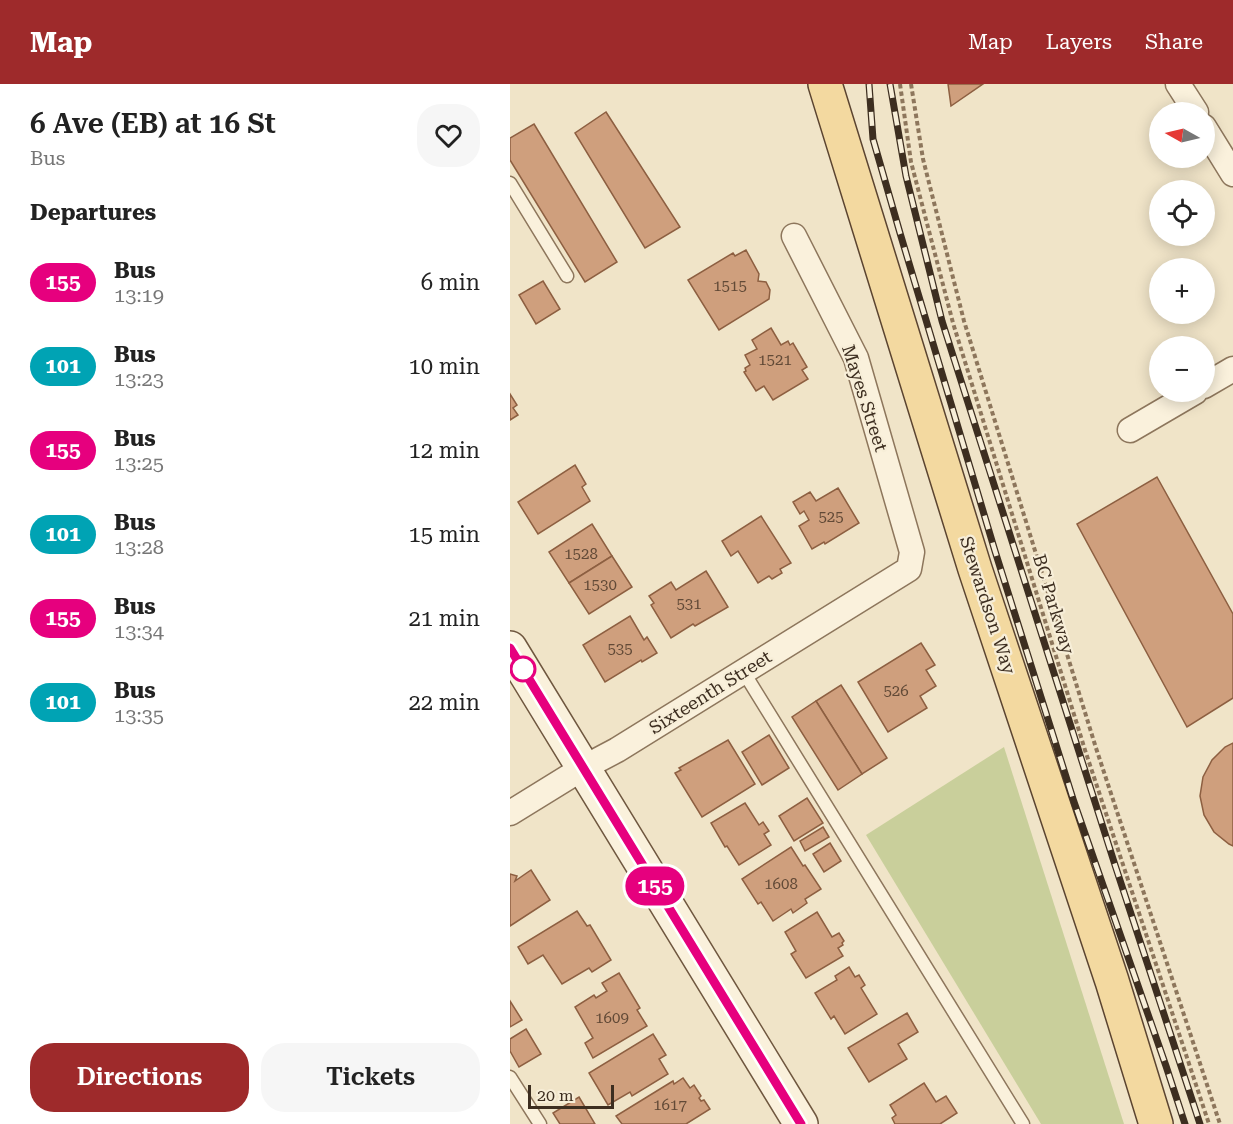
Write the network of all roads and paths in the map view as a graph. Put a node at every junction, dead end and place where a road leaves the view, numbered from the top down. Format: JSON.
{"nodes":[{"id":1,"x":825,"y":84,"type":"edge"},
{"id":2,"x":900,"y":84,"type":"edge"},
{"id":3,"x":911,"y":84,"type":"edge"},
{"id":4,"x":1178,"y":84,"type":"edge"},
{"id":5,"x":1190,"y":102,"type":"edge"},
{"id":6,"x":1215,"y":145,"type":"edge"},
{"id":7,"x":1233,"y":174,"type":"edge"},
{"id":8,"x":510,"y":183,"type":"edge"},
{"id":9,"x":794,"y":236,"type":"dead end"},
{"id":10,"x":567,"y":276,"type":"dead end"},
{"id":11,"x":1233,"y":369,"type":"edge"},
{"id":12,"x":1215,"y":380,"type":"edge"},
{"id":13,"x":1178,"y":402,"type":"edge"},
{"id":14,"x":1130,"y":430,"type":"dead end"},
{"id":15,"x":909,"y":569,"type":"joint"},
{"id":16,"x":510,"y":648,"type":"edge"},
{"id":17,"x":743,"y":671,"type":"junction"},
{"id":18,"x":569,"y":777,"type":"junction"},
{"id":19,"x":510,"y":813,"type":"edge"},
{"id":20,"x":510,"y":1077,"type":"edge"},
{"id":21,"x":540,"y":1124,"type":"edge"},
{"id":22,"x":801,"y":1124,"type":"edge"},
{"id":23,"x":1023,"y":1124,"type":"edge"},
{"id":24,"x":1156,"y":1124,"type":"edge"},
{"id":25,"x":1209,"y":1124,"type":"edge"},
{"id":26,"x":1220,"y":1124,"type":"edge"}],
"edges":[{"from":1,"to":24,"type":"main road","name":"Stewardson Way"},
{"from":2,"to":25,"type":"path","name":"BC Parkway"},
{"from":3,"to":26,"type":"path","name":"BC Parkway"},
{"from":4,"to":5,"type":"street"},
{"from":6,"to":7,"type":"street"},
{"from":8,"to":10,"type":"lane"},
{"from":9,"to":15,"type":"street","name":"Mayes Street"},
{"from":11,"to":12,"type":"street"},
{"from":13,"to":14,"type":"street"},
{"from":15,"to":17,"type":"street","name":"Sixteenth Street"},
{"from":16,"to":18,"type":"street"},
{"from":17,"to":18,"type":"street","name":"Sixteenth Street"},
{"from":17,"to":23,"type":"lane"},
{"from":18,"to":19,"type":"street","name":"Sixteenth Street"},
{"from":18,"to":22,"type":"street"},
{"from":20,"to":21,"type":"lane"}]}
